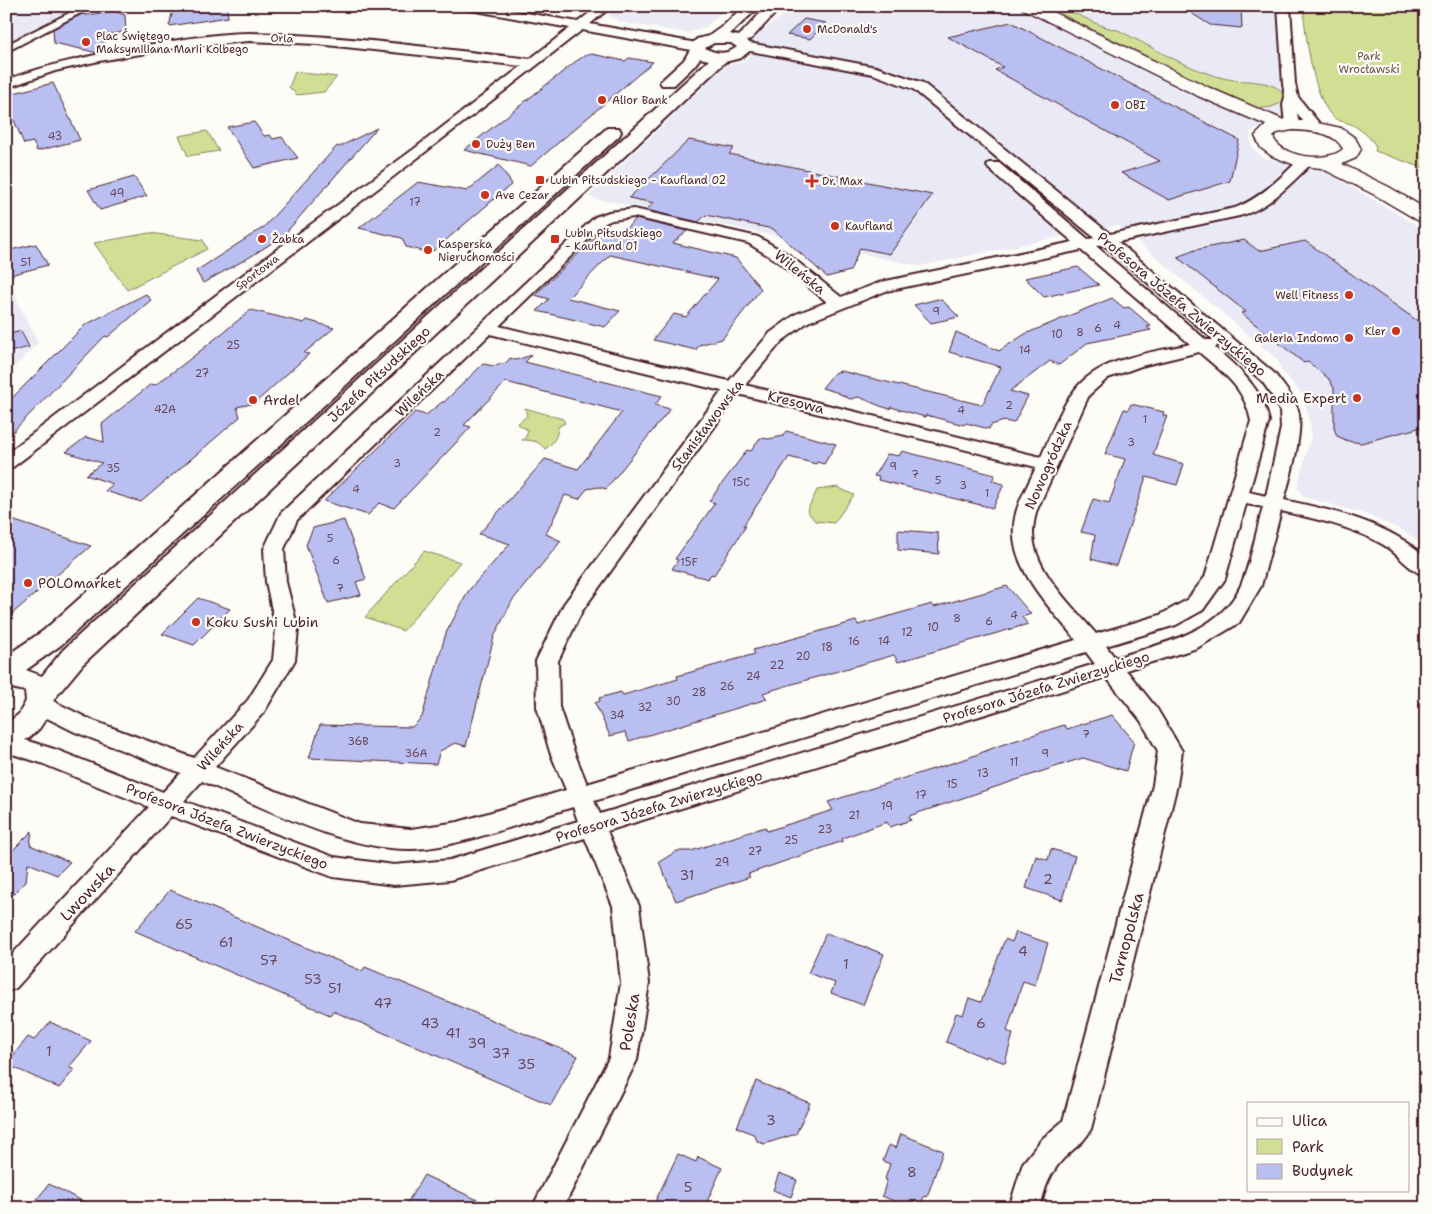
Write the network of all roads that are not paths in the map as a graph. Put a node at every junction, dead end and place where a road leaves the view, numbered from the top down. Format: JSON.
{"nodes":[{"id":1,"x":90,"y":6,"type":"edge"},
{"id":2,"x":465,"y":6,"type":"edge"},
{"id":3,"x":502,"y":6,"type":"edge"},
{"id":4,"x":606,"y":6,"type":"edge"},
{"id":5,"x":752,"y":6,"type":"edge"},
{"id":6,"x":775,"y":6,"type":"edge"},
{"id":7,"x":1028,"y":6,"type":"edge"},
{"id":8,"x":1284,"y":6,"type":"edge"},
{"id":9,"x":584,"y":24,"type":"junction"},
{"id":10,"x":742,"y":44,"type":"junction"},
{"id":11,"x":6,"y":48,"type":"edge"},
{"id":12,"x":711,"y":48,"type":"junction"},
{"id":13,"x":532,"y":63,"type":"junction"},
{"id":14,"x":6,"y":84,"type":"edge"},
{"id":15,"x":1204,"y":92,"type":"junction"},
{"id":16,"x":1291,"y":101,"type":"junction"},
{"id":17,"x":1246,"y":109,"type":"junction"},
{"id":18,"x":1281,"y":127,"type":"junction"},
{"id":19,"x":1315,"y":127,"type":"junction"},
{"id":20,"x":1281,"y":155,"type":"junction"},
{"id":21,"x":1344,"y":158,"type":"junction"},
{"id":22,"x":1315,"y":162,"type":"junction"},
{"id":23,"x":1286,"y":178,"type":"junction"},
{"id":24,"x":1382,"y":191,"type":"junction"},
{"id":25,"x":1263,"y":197,"type":"junction"},
{"id":26,"x":1426,"y":217,"type":"edge"},
{"id":27,"x":1107,"y":240,"type":"junction"},
{"id":28,"x":1085,"y":245,"type":"junction"},
{"id":29,"x":838,"y":302,"type":"junction"},
{"id":30,"x":487,"y":328,"type":"junction"},
{"id":31,"x":1226,"y":340,"type":"junction"},
{"id":32,"x":1201,"y":346,"type":"junction"},
{"id":33,"x":734,"y":387,"type":"junction"},
{"id":34,"x":6,"y":463,"type":"edge"},
{"id":35,"x":1046,"y":464,"type":"junction"},
{"id":36,"x":1239,"y":496,"type":"junction"},
{"id":37,"x":1273,"y":504,"type":"junction"},
{"id":38,"x":1426,"y":570,"type":"edge"},
{"id":39,"x":1094,"y":644,"type":"junction"},
{"id":40,"x":1112,"y":668,"type":"junction"},
{"id":41,"x":6,"y":670,"type":"edge"},
{"id":42,"x":6,"y":677,"type":"edge"},
{"id":43,"x":42,"y":700,"type":"junction"},
{"id":44,"x":6,"y":737,"type":"edge"},
{"id":45,"x":6,"y":743,"type":"edge"},
{"id":46,"x":199,"y":770,"type":"junction"},
{"id":47,"x":580,"y":797,"type":"junction"},
{"id":48,"x":167,"y":804,"type":"junction"},
{"id":49,"x":593,"y":826,"type":"junction"},
{"id":50,"x":6,"y":980,"type":"edge"},
{"id":51,"x":547,"y":1208,"type":"edge"},
{"id":52,"x":1024,"y":1208,"type":"edge"}],
"edges":[{"from":1,"to":11,"type":"street"},
{"from":2,"to":9,"type":"street"},
{"from":3,"to":9,"type":"street"},
{"from":4,"to":9,"type":"street","name":"Sportowa"},
{"from":5,"to":12,"type":"street","name":"Józefa Piłsudskiego"},
{"from":6,"to":10,"type":"street"},
{"from":7,"to":15,"type":"main road"},
{"from":8,"to":16,"type":"street"},
{"from":9,"to":12,"type":"street","name":"Profesora Józefa Zwierzyckiego"},
{"from":9,"to":13,"type":"street","name":"Sportowa"},
{"from":10,"to":12,"type":"street"},
{"from":10,"to":12,"type":"street"},
{"from":10,"to":27,"type":"street","name":"Profesora Józefa Zwierzyckiego"},
{"from":12,"to":28,"type":"street","name":"Profesora Józefa Zwierzyckiego"},
{"from":12,"to":41,"type":"street","name":"Józefa Piłsudskiego"},
{"from":12,"to":43,"type":"street","name":"Józefa Piłsudskiego"},
{"from":13,"to":14,"type":"street","name":"Orla"},
{"from":13,"to":34,"type":"street","name":"Sportowa"},
{"from":15,"to":17,"type":"main road"},
{"from":15,"to":18,"type":"main road"},
{"from":16,"to":17,"type":"main road"},
{"from":16,"to":18,"type":"street"},
{"from":16,"to":19,"type":"street"},
{"from":17,"to":18,"type":"main road"},
{"from":18,"to":19,"type":"main road"},
{"from":18,"to":20,"type":"main road"},
{"from":19,"to":21,"type":"main road"},
{"from":20,"to":22,"type":"main road"},
{"from":20,"to":25,"type":"street"},
{"from":21,"to":22,"type":"main road"},
{"from":21,"to":24,"type":"main road"},
{"from":22,"to":23,"type":"street","name":"Stanisławowska"},
{"from":22,"to":24,"type":"main road"},
{"from":23,"to":24,"type":"main road"},
{"from":23,"to":25,"type":"street","name":"Stanisławowska"},
{"from":24,"to":26,"type":"main road"},
{"from":25,"to":27,"type":"street","name":"Stanisławowska"},
{"from":27,"to":28,"type":"street","name":"Stanisławowska"},
{"from":27,"to":31,"type":"street","name":"Profesora Józefa Zwierzyckiego"},
{"from":28,"to":29,"type":"street","name":"Stanisławowska"},
{"from":28,"to":32,"type":"street","name":"Profesora Józefa Zwierzyckiego"},
{"from":29,"to":30,"type":"street","name":"Wileńska"},
{"from":29,"to":33,"type":"street","name":"Stanisławowska"},
{"from":30,"to":33,"type":"street","name":"Kresowa"},
{"from":30,"to":46,"type":"street","name":"Wileńska"},
{"from":31,"to":32,"type":"street","name":"Nowogródzka"},
{"from":31,"to":37,"type":"street","name":"Profesora Józefa Zwierzyckiego"},
{"from":32,"to":35,"type":"street","name":"Nowogródzka"},
{"from":32,"to":36,"type":"street","name":"Profesora Józefa Zwierzyckiego"},
{"from":33,"to":35,"type":"street","name":"Kresowa"},
{"from":33,"to":47,"type":"street","name":"Stanisławowska"},
{"from":35,"to":39,"type":"street","name":"Nowogródzka"},
{"from":36,"to":37,"type":"street"},
{"from":36,"to":39,"type":"street","name":"Profesora Józefa Zwierzyckiego"},
{"from":37,"to":38,"type":"street"},
{"from":37,"to":40,"type":"street","name":"Profesora Józefa Zwierzyckiego"},
{"from":39,"to":40,"type":"street","name":"Nowogródzka"},
{"from":39,"to":47,"type":"street","name":"Profesora Józefa Zwierzyckiego"},
{"from":40,"to":49,"type":"street","name":"Profesora Józefa Zwierzyckiego"},
{"from":40,"to":52,"type":"street","name":"Tarnopolska"},
{"from":42,"to":43,"type":"street"},
{"from":43,"to":44,"type":"street","name":"Józefa Piłsudskiego"},
{"from":43,"to":46,"type":"street","name":"Profesora Józefa Zwierzyckiego"},
{"from":45,"to":48,"type":"street","name":"Profesora Józefa Zwierzyckiego"},
{"from":46,"to":47,"type":"street","name":"Profesora Józefa Zwierzyckiego"},
{"from":46,"to":48,"type":"street","name":"Wileńska"},
{"from":47,"to":49,"type":"street","name":"Stanisławowska"},
{"from":48,"to":49,"type":"street","name":"Profesora Józefa Zwierzyckiego"},
{"from":48,"to":50,"type":"street","name":"Lwowska"},
{"from":49,"to":51,"type":"street","name":"Poleska"}]}
